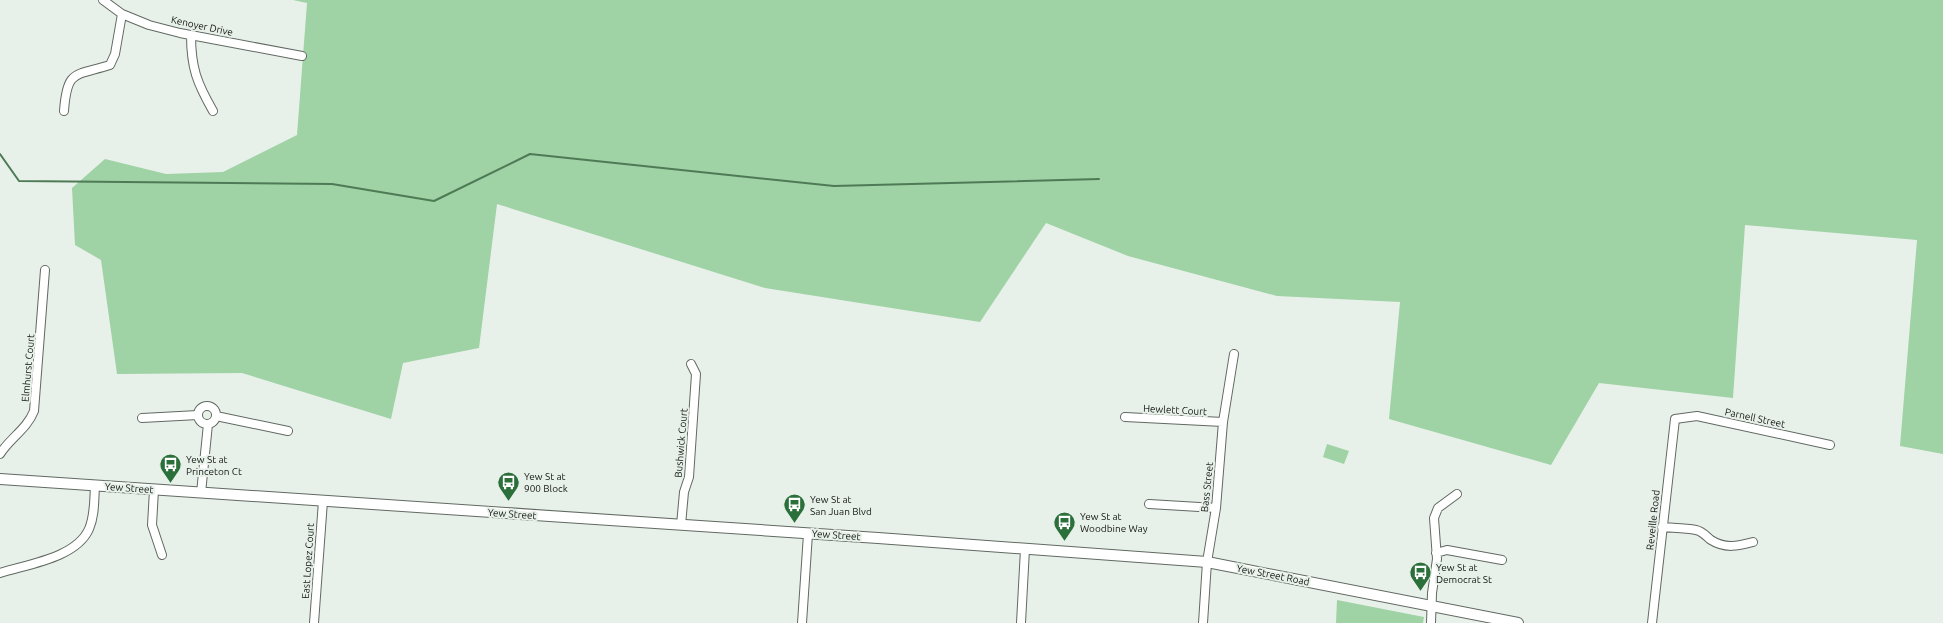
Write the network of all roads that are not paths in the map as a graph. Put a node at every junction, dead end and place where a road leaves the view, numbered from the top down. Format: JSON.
{"nodes":[{"id":1,"x":103,"y":0,"type":"edge"},
{"id":2,"x":122,"y":14,"type":"junction"},
{"id":3,"x":191,"y":35,"type":"junction"},
{"id":4,"x":302,"y":56,"type":"dead end"},
{"id":5,"x":64,"y":111,"type":"dead end"},
{"id":6,"x":213,"y":111,"type":"dead end"},
{"id":7,"x":45,"y":270,"type":"dead end"},
{"id":8,"x":1234,"y":354,"type":"dead end"},
{"id":9,"x":691,"y":364,"type":"dead end"},
{"id":10,"x":198,"y":415,"type":"junction"},
{"id":11,"x":216,"y":416,"type":"junction"},
{"id":12,"x":1125,"y":417,"type":"dead end"},
{"id":13,"x":142,"y":418,"type":"dead end"},
{"id":14,"x":1675,"y":419,"type":"joint"},
{"id":15,"x":1223,"y":422,"type":"junction"},
{"id":16,"x":208,"y":424,"type":"junction"},
{"id":17,"x":288,"y":431,"type":"dead end"},
{"id":18,"x":1830,"y":445,"type":"dead end"},
{"id":19,"x":0,"y":454,"type":"edge"},
{"id":20,"x":0,"y":479,"type":"edge"},
{"id":21,"x":95,"y":486,"type":"junction"},
{"id":22,"x":154,"y":490,"type":"junction"},
{"id":23,"x":201,"y":493,"type":"junction"},
{"id":24,"x":1456,"y":494,"type":"dead end"},
{"id":25,"x":323,"y":501,"type":"junction"},
{"id":26,"x":1149,"y":504,"type":"dead end"},
{"id":27,"x":1216,"y":508,"type":"junction"},
{"id":28,"x":681,"y":525,"type":"junction"},
{"id":29,"x":1662,"y":527,"type":"junction"},
{"id":30,"x":808,"y":534,"type":"junction"},
{"id":31,"x":1753,"y":542,"type":"dead end"},
{"id":32,"x":1025,"y":549,"type":"junction"},
{"id":33,"x":1436,"y":553,"type":"junction"},
{"id":34,"x":162,"y":555,"type":"dead end"},
{"id":35,"x":1502,"y":560,"type":"dead end"},
{"id":36,"x":1207,"y":562,"type":"junction"},
{"id":37,"x":0,"y":573,"type":"edge"},
{"id":38,"x":1432,"y":606,"type":"junction"},
{"id":39,"x":314,"y":623,"type":"edge"},
{"id":40,"x":802,"y":623,"type":"edge"},
{"id":41,"x":1021,"y":623,"type":"edge"},
{"id":42,"x":1203,"y":623,"type":"edge"},
{"id":43,"x":1431,"y":623,"type":"edge"},
{"id":44,"x":1518,"y":623,"type":"edge"},
{"id":45,"x":1652,"y":623,"type":"edge"}],
"edges":[{"from":1,"to":2,"type":"street","name":"Kenoyer Drive"},
{"from":2,"to":3,"type":"street","name":"Kenoyer Drive"},
{"from":2,"to":5,"type":"street"},
{"from":3,"to":4,"type":"street","name":"Kenoyer Drive"},
{"from":3,"to":6,"type":"street"},
{"from":7,"to":19,"type":"street","name":"Elmhurst Court"},
{"from":8,"to":15,"type":"street","name":"Bass Street"},
{"from":9,"to":28,"type":"street","name":"Bushwick Court"},
{"from":10,"to":11,"type":"street"},
{"from":10,"to":13,"type":"street"},
{"from":10,"to":16,"type":"street"},
{"from":11,"to":16,"type":"street"},
{"from":11,"to":17,"type":"street"},
{"from":12,"to":15,"type":"street","name":"Hewlett Court"},
{"from":14,"to":18,"type":"street","name":"Parnell Street"},
{"from":14,"to":29,"type":"street","name":"Reveille Road"},
{"from":15,"to":27,"type":"street","name":"Bass Street"},
{"from":16,"to":23,"type":"street"},
{"from":20,"to":21,"type":"street","name":"Yew Street"},
{"from":21,"to":22,"type":"street","name":"Yew Street"},
{"from":21,"to":37,"type":"street"},
{"from":22,"to":23,"type":"street","name":"Yew Street"},
{"from":22,"to":34,"type":"street"},
{"from":23,"to":25,"type":"street","name":"Yew Street"},
{"from":24,"to":33,"type":"street"},
{"from":25,"to":28,"type":"street","name":"Yew Street"},
{"from":25,"to":39,"type":"street","name":"East Lopez Court"},
{"from":26,"to":27,"type":"street"},
{"from":27,"to":36,"type":"street","name":"Bass Street"},
{"from":28,"to":30,"type":"street","name":"Yew Street"},
{"from":29,"to":31,"type":"street"},
{"from":29,"to":45,"type":"street","name":"Reveille Road"},
{"from":30,"to":32,"type":"street","name":"Yew Street"},
{"from":30,"to":40,"type":"street"},
{"from":32,"to":36,"type":"street","name":"Yew Street Road"},
{"from":32,"to":41,"type":"street"},
{"from":33,"to":35,"type":"street"},
{"from":33,"to":38,"type":"street"},
{"from":36,"to":38,"type":"street","name":"Yew Street Road"},
{"from":36,"to":42,"type":"street","name":"Bass Street"},
{"from":38,"to":43,"type":"street"},
{"from":38,"to":44,"type":"street","name":"Yew Street Road"}]}
